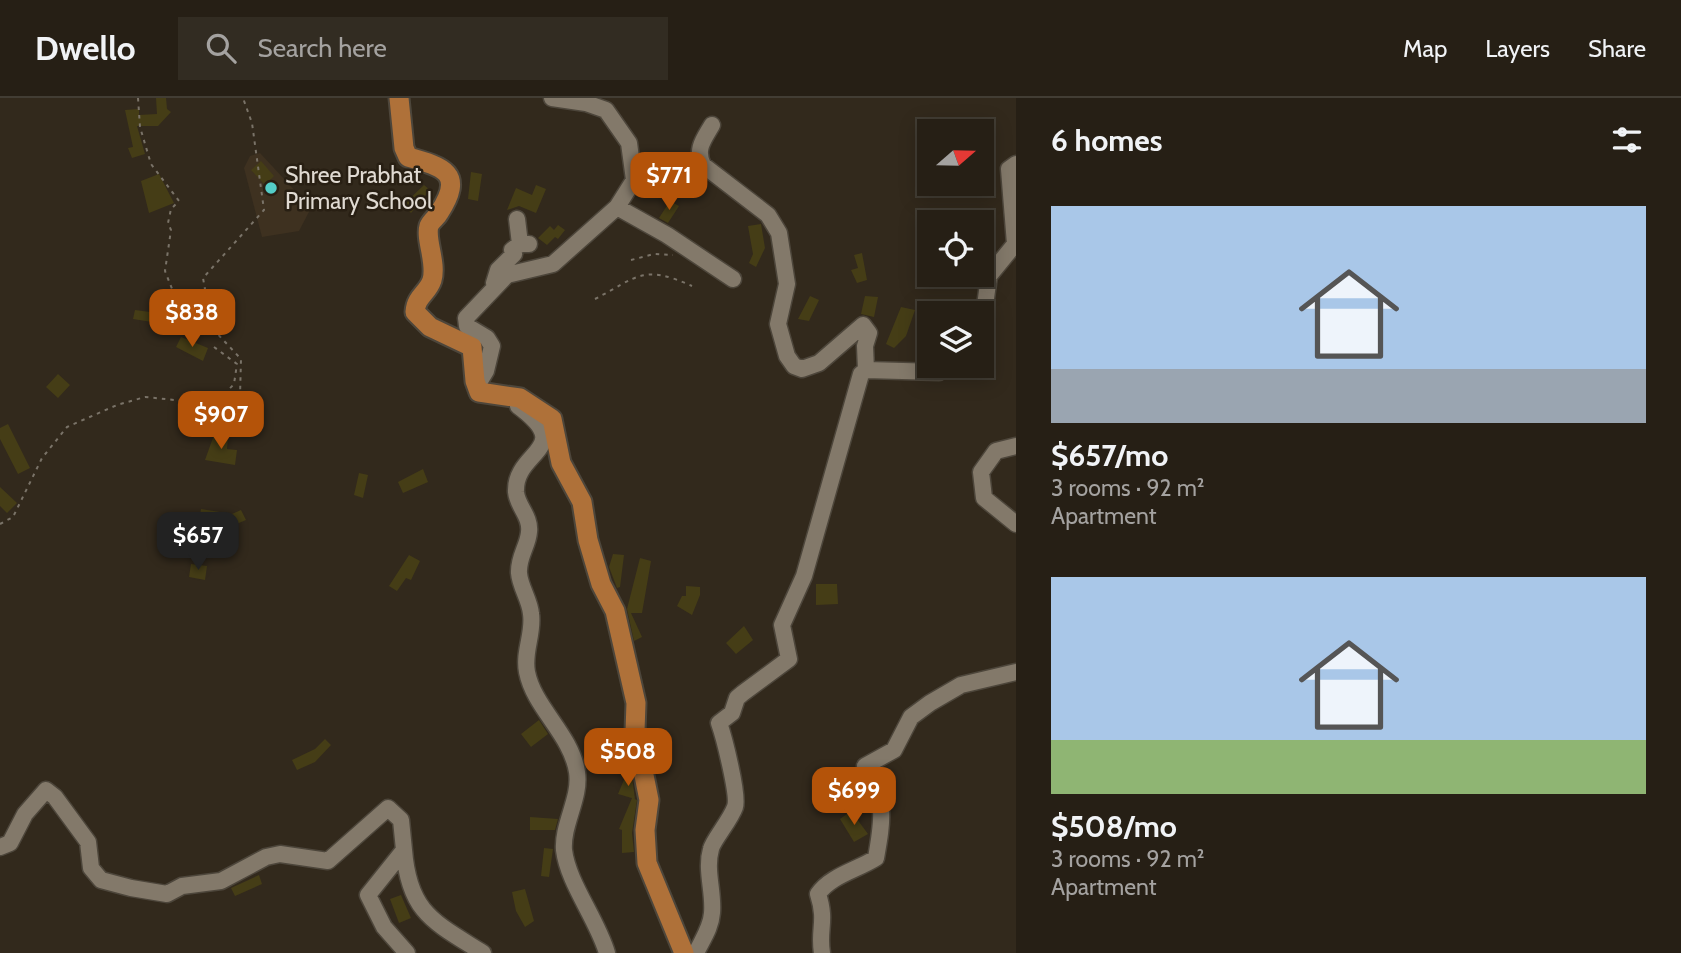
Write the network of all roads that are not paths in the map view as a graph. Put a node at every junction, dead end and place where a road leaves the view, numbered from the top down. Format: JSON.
{"nodes":[{"id":1,"x":399,"y":98,"type":"edge"},
{"id":2,"x":552,"y":98,"type":"edge"},
{"id":3,"x":712,"y":125,"type":"dead end"},
{"id":4,"x":1016,"y":164,"type":"edge"},
{"id":5,"x":617,"y":207,"type":"junction"},
{"id":6,"x":517,"y":219,"type":"dead end"},
{"id":7,"x":733,"y":279,"type":"dead end"},
{"id":8,"x":493,"y":289,"type":"junction"},
{"id":9,"x":986,"y":301,"type":"edge"},
{"id":10,"x":866,"y":370,"type":"junction"},
{"id":11,"x":917,"y":371,"type":"edge"},
{"id":12,"x":477,"y":386,"type":"junction"},
{"id":13,"x":504,"y":396,"type":"junction"},
{"id":14,"x":1016,"y":446,"type":"edge"},
{"id":15,"x":1016,"y":524,"type":"edge"},
{"id":16,"x":1016,"y":672,"type":"edge"},
{"id":17,"x":0,"y":848,"type":"edge"},
{"id":18,"x":404,"y":850,"type":"junction"},
{"id":19,"x":407,"y":953,"type":"edge"},
{"id":20,"x":483,"y":953,"type":"edge"},
{"id":21,"x":607,"y":953,"type":"edge"},
{"id":22,"x":684,"y":953,"type":"edge"},
{"id":23,"x":696,"y":953,"type":"edge"},
{"id":24,"x":822,"y":953,"type":"edge"}],
"edges":[{"from":1,"to":12,"type":"main road"},
{"from":2,"to":5,"type":"street"},
{"from":3,"to":10,"type":"street"},
{"from":4,"to":9,"type":"street"},
{"from":5,"to":7,"type":"street"},
{"from":5,"to":8,"type":"street"},
{"from":6,"to":8,"type":"street"},
{"from":8,"to":12,"type":"street"},
{"from":10,"to":11,"type":"street"},
{"from":10,"to":23,"type":"street"},
{"from":12,"to":13,"type":"main road"},
{"from":13,"to":21,"type":"street"},
{"from":13,"to":22,"type":"main road"},
{"from":14,"to":15,"type":"street"},
{"from":16,"to":24,"type":"street"},
{"from":17,"to":18,"type":"street"},
{"from":18,"to":19,"type":"street"},
{"from":18,"to":20,"type":"street"}]}
